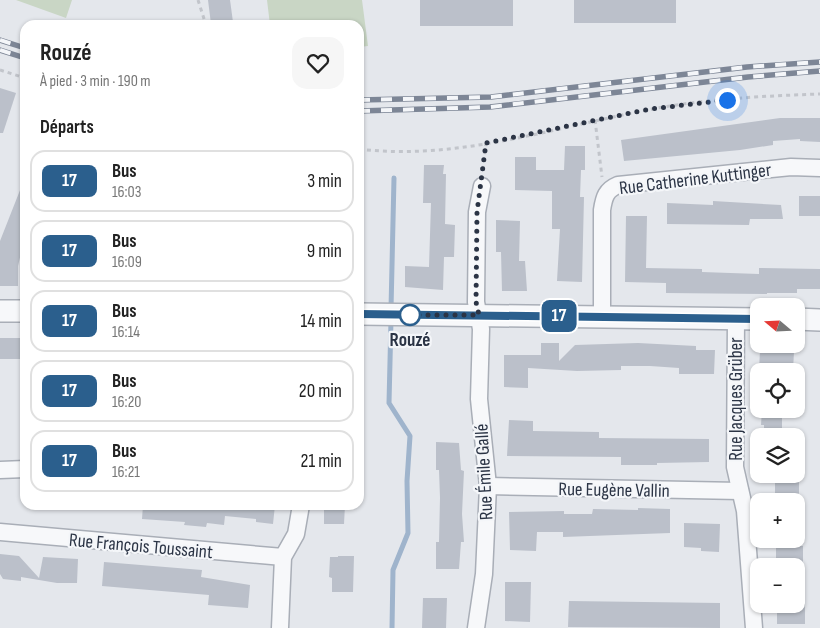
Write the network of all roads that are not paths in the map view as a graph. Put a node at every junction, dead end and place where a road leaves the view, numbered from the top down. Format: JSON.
{"nodes":[{"id":1,"x":820,"y":168,"type":"edge"},
{"id":2,"x":482,"y":186,"type":"road end"},
{"id":3,"x":0,"y":311,"type":"edge"},
{"id":4,"x":20,"y":311,"type":"edge"},
{"id":5,"x":366,"y":314,"type":"edge"},
{"id":6,"x":479,"y":315,"type":"junction"},
{"id":7,"x":602,"y":317,"type":"junction"},
{"id":8,"x":736,"y":318,"type":"junction"},
{"id":9,"x":750,"y":319,"type":"edge"},
{"id":10,"x":805,"y":319,"type":"edge"},
{"id":11,"x":820,"y":320,"type":"edge"},
{"id":12,"x":20,"y":470,"type":"edge"},
{"id":13,"x":2,"y":474,"type":"edge"},
{"id":14,"x":488,"y":486,"type":"junction"},
{"id":15,"x":740,"y":491,"type":"junction"},
{"id":16,"x":300,"y":510,"type":"edge"},
{"id":17,"x":0,"y":532,"type":"edge"},
{"id":18,"x":283,"y":557,"type":"junction"},
{"id":19,"x":280,"y":628,"type":"edge"},
{"id":20,"x":476,"y":628,"type":"edge"},
{"id":21,"x":754,"y":628,"type":"edge"}],
"edges":[{"from":1,"to":7,"type":"street","name":"Rue Catherine Kuttinger"},
{"from":2,"to":6,"type":"street","name":"Rue Émile Gallé"},
{"from":3,"to":4,"type":"street"},
{"from":5,"to":6,"type":"street"},
{"from":6,"to":7,"type":"street"},
{"from":6,"to":14,"type":"street","name":"Rue Émile Gallé"},
{"from":7,"to":8,"type":"street"},
{"from":8,"to":9,"type":"street"},
{"from":8,"to":15,"type":"street","name":"Rue Jacques Grüber"},
{"from":10,"to":11,"type":"street"},
{"from":12,"to":13,"type":"street"},
{"from":14,"to":15,"type":"street","name":"Rue Eugène Vallin"},
{"from":14,"to":20,"type":"street","name":"Rue Émile Gallé"},
{"from":15,"to":21,"type":"street","name":"Rue Jacques Grüber"},
{"from":16,"to":18,"type":"street"},
{"from":17,"to":18,"type":"street","name":"Rue François Toussaint"},
{"from":18,"to":19,"type":"street"}]}
